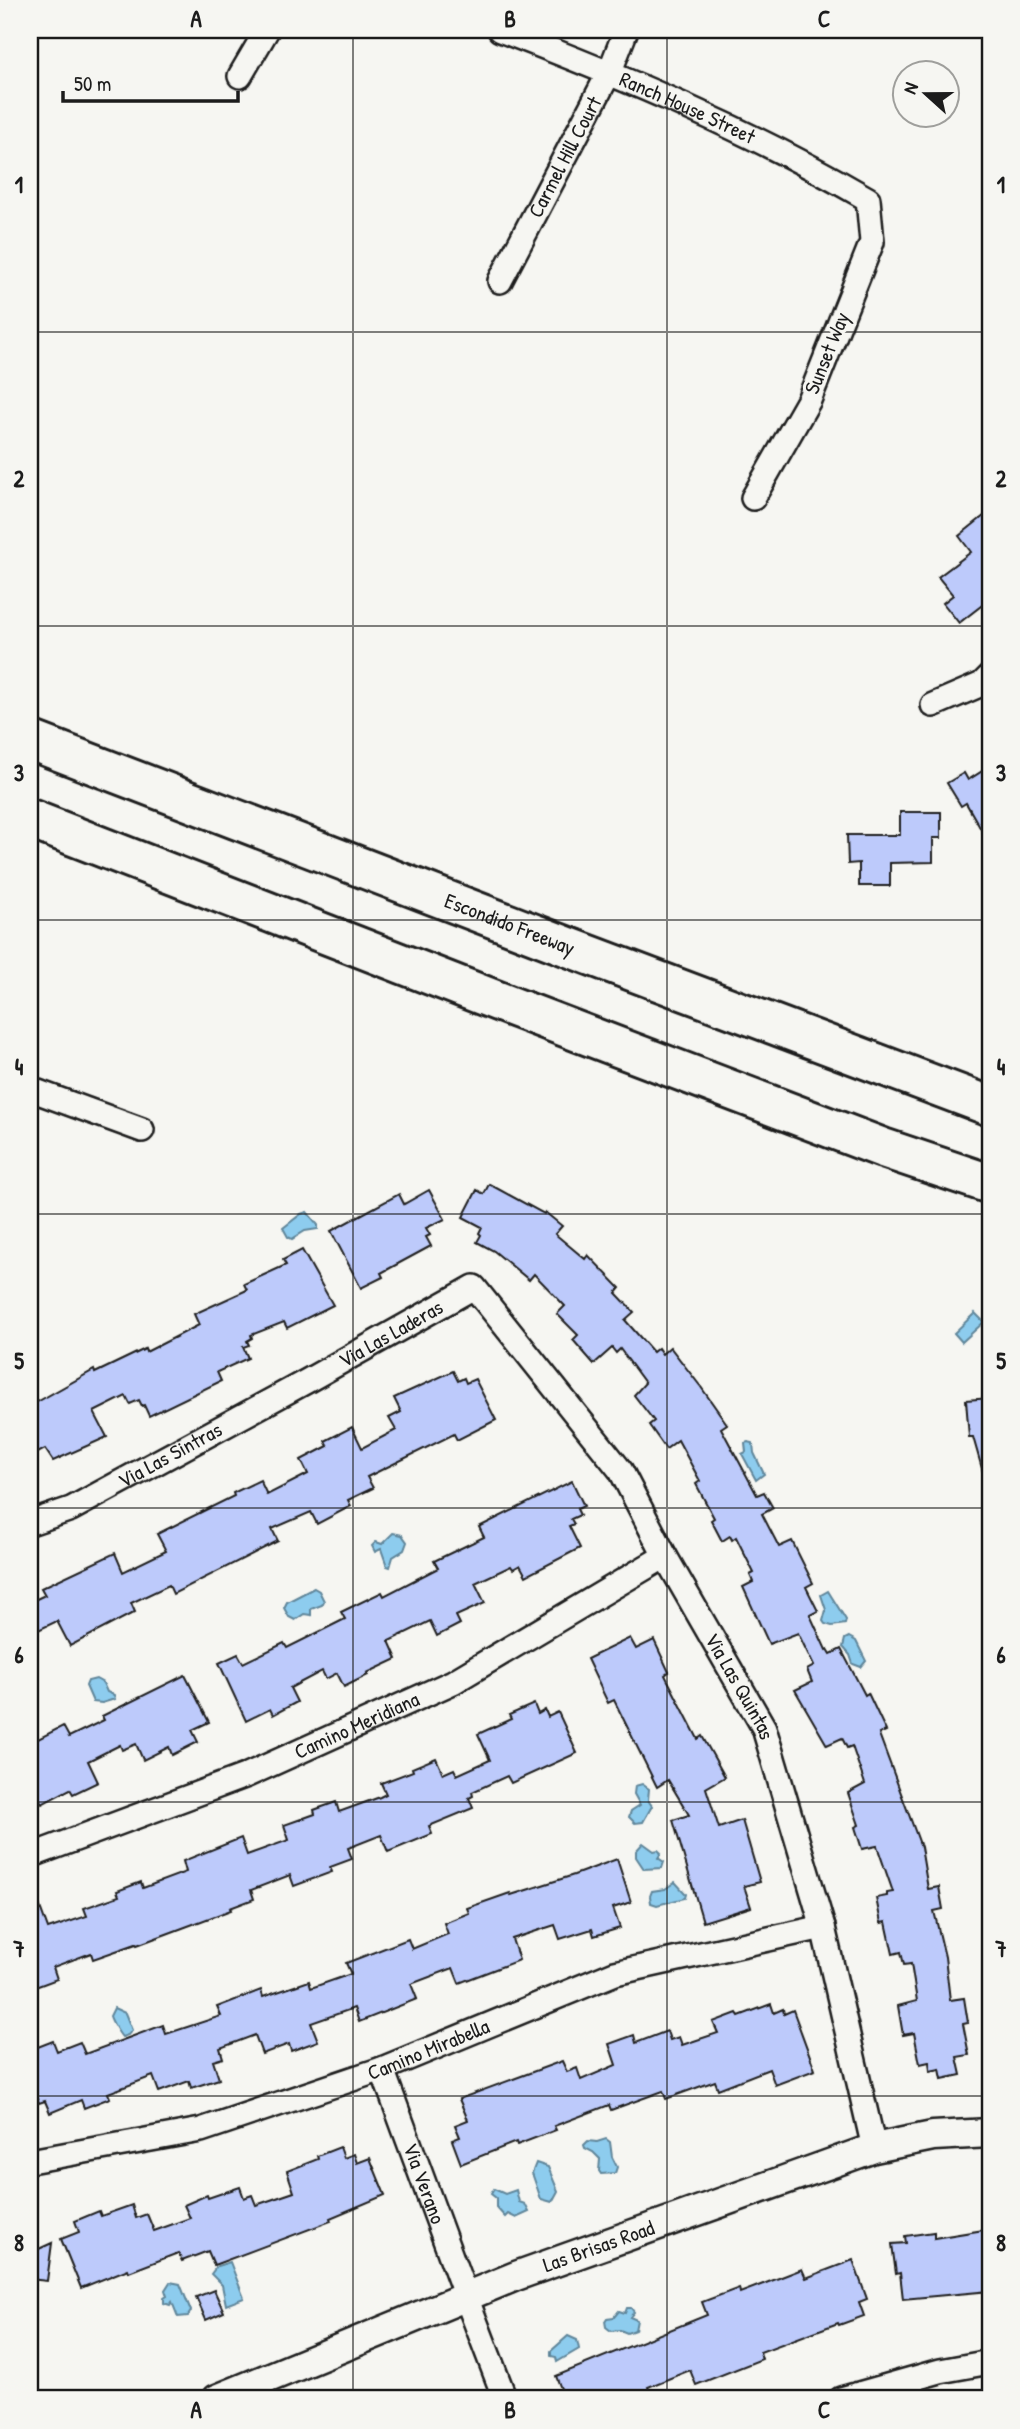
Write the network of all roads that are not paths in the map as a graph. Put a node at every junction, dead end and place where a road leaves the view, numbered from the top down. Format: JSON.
{"nodes":[{"id":1,"x":267,"y":30,"type":"edge"},
{"id":2,"x":500,"y":30,"type":"edge"},
{"id":3,"x":626,"y":30,"type":"edge"},
{"id":4,"x":610,"y":71,"type":"junction"},
{"id":5,"x":240,"y":76,"type":"dead end"},
{"id":6,"x":868,"y":199,"type":"joint"},
{"id":7,"x":500,"y":281,"type":"dead end"},
{"id":8,"x":753,"y":499,"type":"dead end"},
{"id":9,"x":990,"y":677,"type":"edge"},
{"id":10,"x":933,"y":705,"type":"dead end"},
{"id":11,"x":30,"y":740,"type":"edge"},
{"id":12,"x":30,"y":819,"type":"edge"},
{"id":13,"x":30,"y":1089,"type":"edge"},
{"id":14,"x":990,"y":1106,"type":"edge"},
{"id":15,"x":142,"y":1130,"type":"dead end"},
{"id":16,"x":990,"y":1184,"type":"edge"},
{"id":17,"x":474,"y":1287,"type":"joint"},
{"id":18,"x":307,"y":1381,"type":"joint"},
{"id":19,"x":30,"y":1523,"type":"edge"},
{"id":20,"x":665,"y":1556,"type":"junction"},
{"id":21,"x":30,"y":1856,"type":"edge"},
{"id":22,"x":823,"y":1927,"type":"junction"},
{"id":23,"x":382,"y":2069,"type":"junction"},
{"id":24,"x":990,"y":2133,"type":"edge"},
{"id":25,"x":874,"y":2148,"type":"junction"},
{"id":26,"x":30,"y":2161,"type":"edge"},
{"id":27,"x":466,"y":2297,"type":"junction"},
{"id":28,"x":990,"y":2362,"type":"edge"},
{"id":29,"x":217,"y":2399,"type":"edge"},
{"id":30,"x":505,"y":2399,"type":"edge"},
{"id":31,"x":841,"y":2399,"type":"edge"}],
"edges":[{"from":1,"to":5,"type":"street"},
{"from":2,"to":4,"type":"street","name":"Ranch House Street"},
{"from":3,"to":4,"type":"street","name":"Carmel Hill Court"},
{"from":4,"to":6,"type":"street","name":"Ranch House Street"},
{"from":4,"to":7,"type":"street","name":"Carmel Hill Court"},
{"from":6,"to":8,"type":"street","name":"Sunset Way"},
{"from":9,"to":10,"type":"street"},
{"from":11,"to":14,"type":"highway","name":"Escondido Freeway"},
{"from":12,"to":16,"type":"highway"},
{"from":13,"to":15,"type":"street"},
{"from":17,"to":18,"type":"street","name":"Via Las Laderas"},
{"from":17,"to":20,"type":"street","name":"Via Las Quintas"},
{"from":18,"to":19,"type":"street","name":"Via Las Sintras"},
{"from":20,"to":21,"type":"street","name":"Camino Meridiana"},
{"from":20,"to":22,"type":"street","name":"Via Las Quintas"},
{"from":22,"to":23,"type":"street","name":"Camino Mirabella"},
{"from":22,"to":25,"type":"street","name":"Via Las Quintas"},
{"from":23,"to":26,"type":"street","name":"Camino Mirabella"},
{"from":23,"to":27,"type":"street","name":"Via Verano"},
{"from":24,"to":25,"type":"street","name":"Las Brisas Road"},
{"from":25,"to":27,"type":"street","name":"Las Brisas Road"},
{"from":27,"to":29,"type":"street","name":"Las Brisas Road"},
{"from":27,"to":30,"type":"street","name":"Via Verano"},
{"from":28,"to":31,"type":"street"}]}
